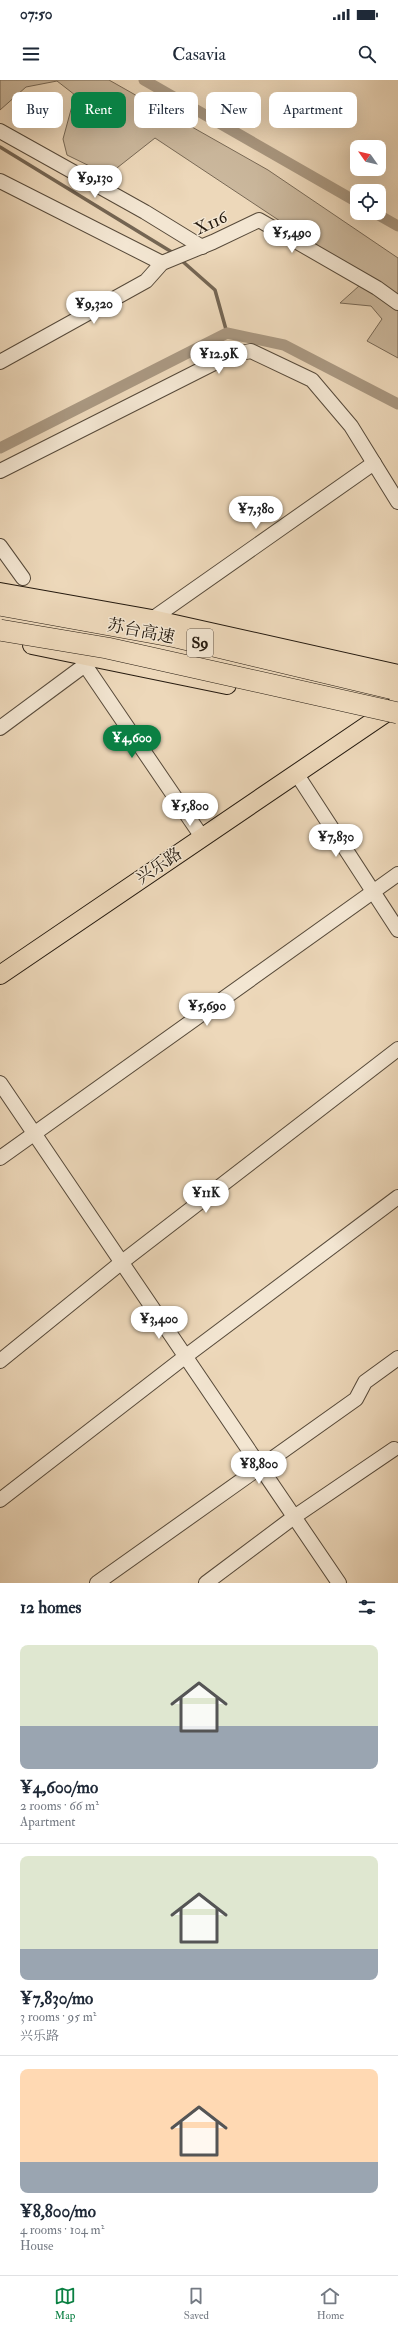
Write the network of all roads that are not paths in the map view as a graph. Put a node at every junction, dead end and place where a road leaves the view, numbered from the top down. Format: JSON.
{"nodes":[{"id":1,"x":0,"y":131,"type":"edge"},
{"id":2,"x":0,"y":181,"type":"edge"},
{"id":3,"x":202,"y":247,"type":"junction"},
{"id":4,"x":173,"y":259,"type":"junction"},
{"id":5,"x":398,"y":303,"type":"edge"},
{"id":6,"x":0,"y":362,"type":"edge"},
{"id":7,"x":374,"y":463,"type":"junction"},
{"id":8,"x":0,"y":471,"type":"edge"},
{"id":9,"x":398,"y":502,"type":"edge"},
{"id":10,"x":0,"y":546,"type":"edge"},
{"id":11,"x":23,"y":578,"type":"dead end"},
{"id":12,"x":0,"y":592,"type":"edge"},
{"id":13,"x":0,"y":605,"type":"edge"},
{"id":14,"x":152,"y":619,"type":"junction"},
{"id":15,"x":0,"y":630,"type":"edge"},
{"id":16,"x":0,"y":639,"type":"edge"},
{"id":17,"x":398,"y":674,"type":"edge"},
{"id":18,"x":398,"y":690,"type":"edge"},
{"id":19,"x":398,"y":704,"type":"edge"},
{"id":20,"x":398,"y":713,"type":"edge"},
{"id":21,"x":377,"y":718,"type":"junction"},
{"id":22,"x":398,"y":723,"type":"edge"},
{"id":23,"x":0,"y":728,"type":"edge"},
{"id":24,"x":296,"y":773,"type":"junction"},
{"id":25,"x":202,"y":837,"type":"junction"},
{"id":26,"x":398,"y":874,"type":"edge"},
{"id":27,"x":373,"y":892,"type":"junction"},
{"id":28,"x":398,"y":930,"type":"edge"},
{"id":29,"x":0,"y":975,"type":"edge"},
{"id":30,"x":398,"y":1049,"type":"edge"},
{"id":31,"x":0,"y":1083,"type":"edge"},
{"id":32,"x":35,"y":1133,"type":"junction"},
{"id":33,"x":0,"y":1158,"type":"edge"},
{"id":34,"x":398,"y":1197,"type":"edge"},
{"id":35,"x":122,"y":1262,"type":"junction"},
{"id":36,"x":186,"y":1356,"type":"junction"},
{"id":37,"x":398,"y":1358,"type":"edge"},
{"id":38,"x":0,"y":1361,"type":"edge"},
{"id":39,"x":394,"y":1449,"type":"dead end"},
{"id":40,"x":261,"y":1468,"type":"junction"},
{"id":41,"x":0,"y":1500,"type":"edge"},
{"id":42,"x":294,"y":1517,"type":"junction"},
{"id":43,"x":97,"y":1583,"type":"edge"},
{"id":44,"x":206,"y":1583,"type":"edge"},
{"id":45,"x":339,"y":1583,"type":"edge"}],
"edges":[{"from":1,"to":3,"type":"street"},
{"from":2,"to":4,"type":"street"},
{"from":3,"to":4,"type":"street","name":"X116"},
{"from":3,"to":5,"type":"street","name":"X116"},
{"from":4,"to":6,"type":"street"},
{"from":7,"to":8,"type":"street"},
{"from":7,"to":9,"type":"street"},
{"from":7,"to":14,"type":"street"},
{"from":10,"to":11,"type":"street"},
{"from":12,"to":14,"type":"main road"},
{"from":13,"to":18,"type":"highway","name":"苏台高速","number":"S9"},
{"from":14,"to":17,"type":"main road"},
{"from":15,"to":20,"type":"highway","name":"苏台高速","number":"S9","bridge":true},
{"from":16,"to":21,"type":"main road"},
{"from":19,"to":21,"type":"main road","name":"兴乐路"},
{"from":21,"to":22,"type":"main road"},
{"from":21,"to":24,"type":"main road","name":"兴乐路"},
{"from":23,"to":25,"type":"street"},
{"from":24,"to":25,"type":"main road","name":"兴乐路"},
{"from":24,"to":27,"type":"street"},
{"from":25,"to":29,"type":"main road","name":"兴乐路"},
{"from":26,"to":27,"type":"street"},
{"from":27,"to":28,"type":"street"},
{"from":27,"to":32,"type":"street"},
{"from":30,"to":35,"type":"street"},
{"from":31,"to":32,"type":"street"},
{"from":32,"to":33,"type":"street"},
{"from":32,"to":35,"type":"street"},
{"from":34,"to":36,"type":"street"},
{"from":35,"to":36,"type":"street"},
{"from":35,"to":38,"type":"street"},
{"from":36,"to":40,"type":"street"},
{"from":36,"to":41,"type":"street"},
{"from":37,"to":40,"type":"street"},
{"from":39,"to":42,"type":"street"},
{"from":40,"to":42,"type":"street"},
{"from":40,"to":43,"type":"street"},
{"from":42,"to":44,"type":"street"},
{"from":42,"to":45,"type":"street"}]}
